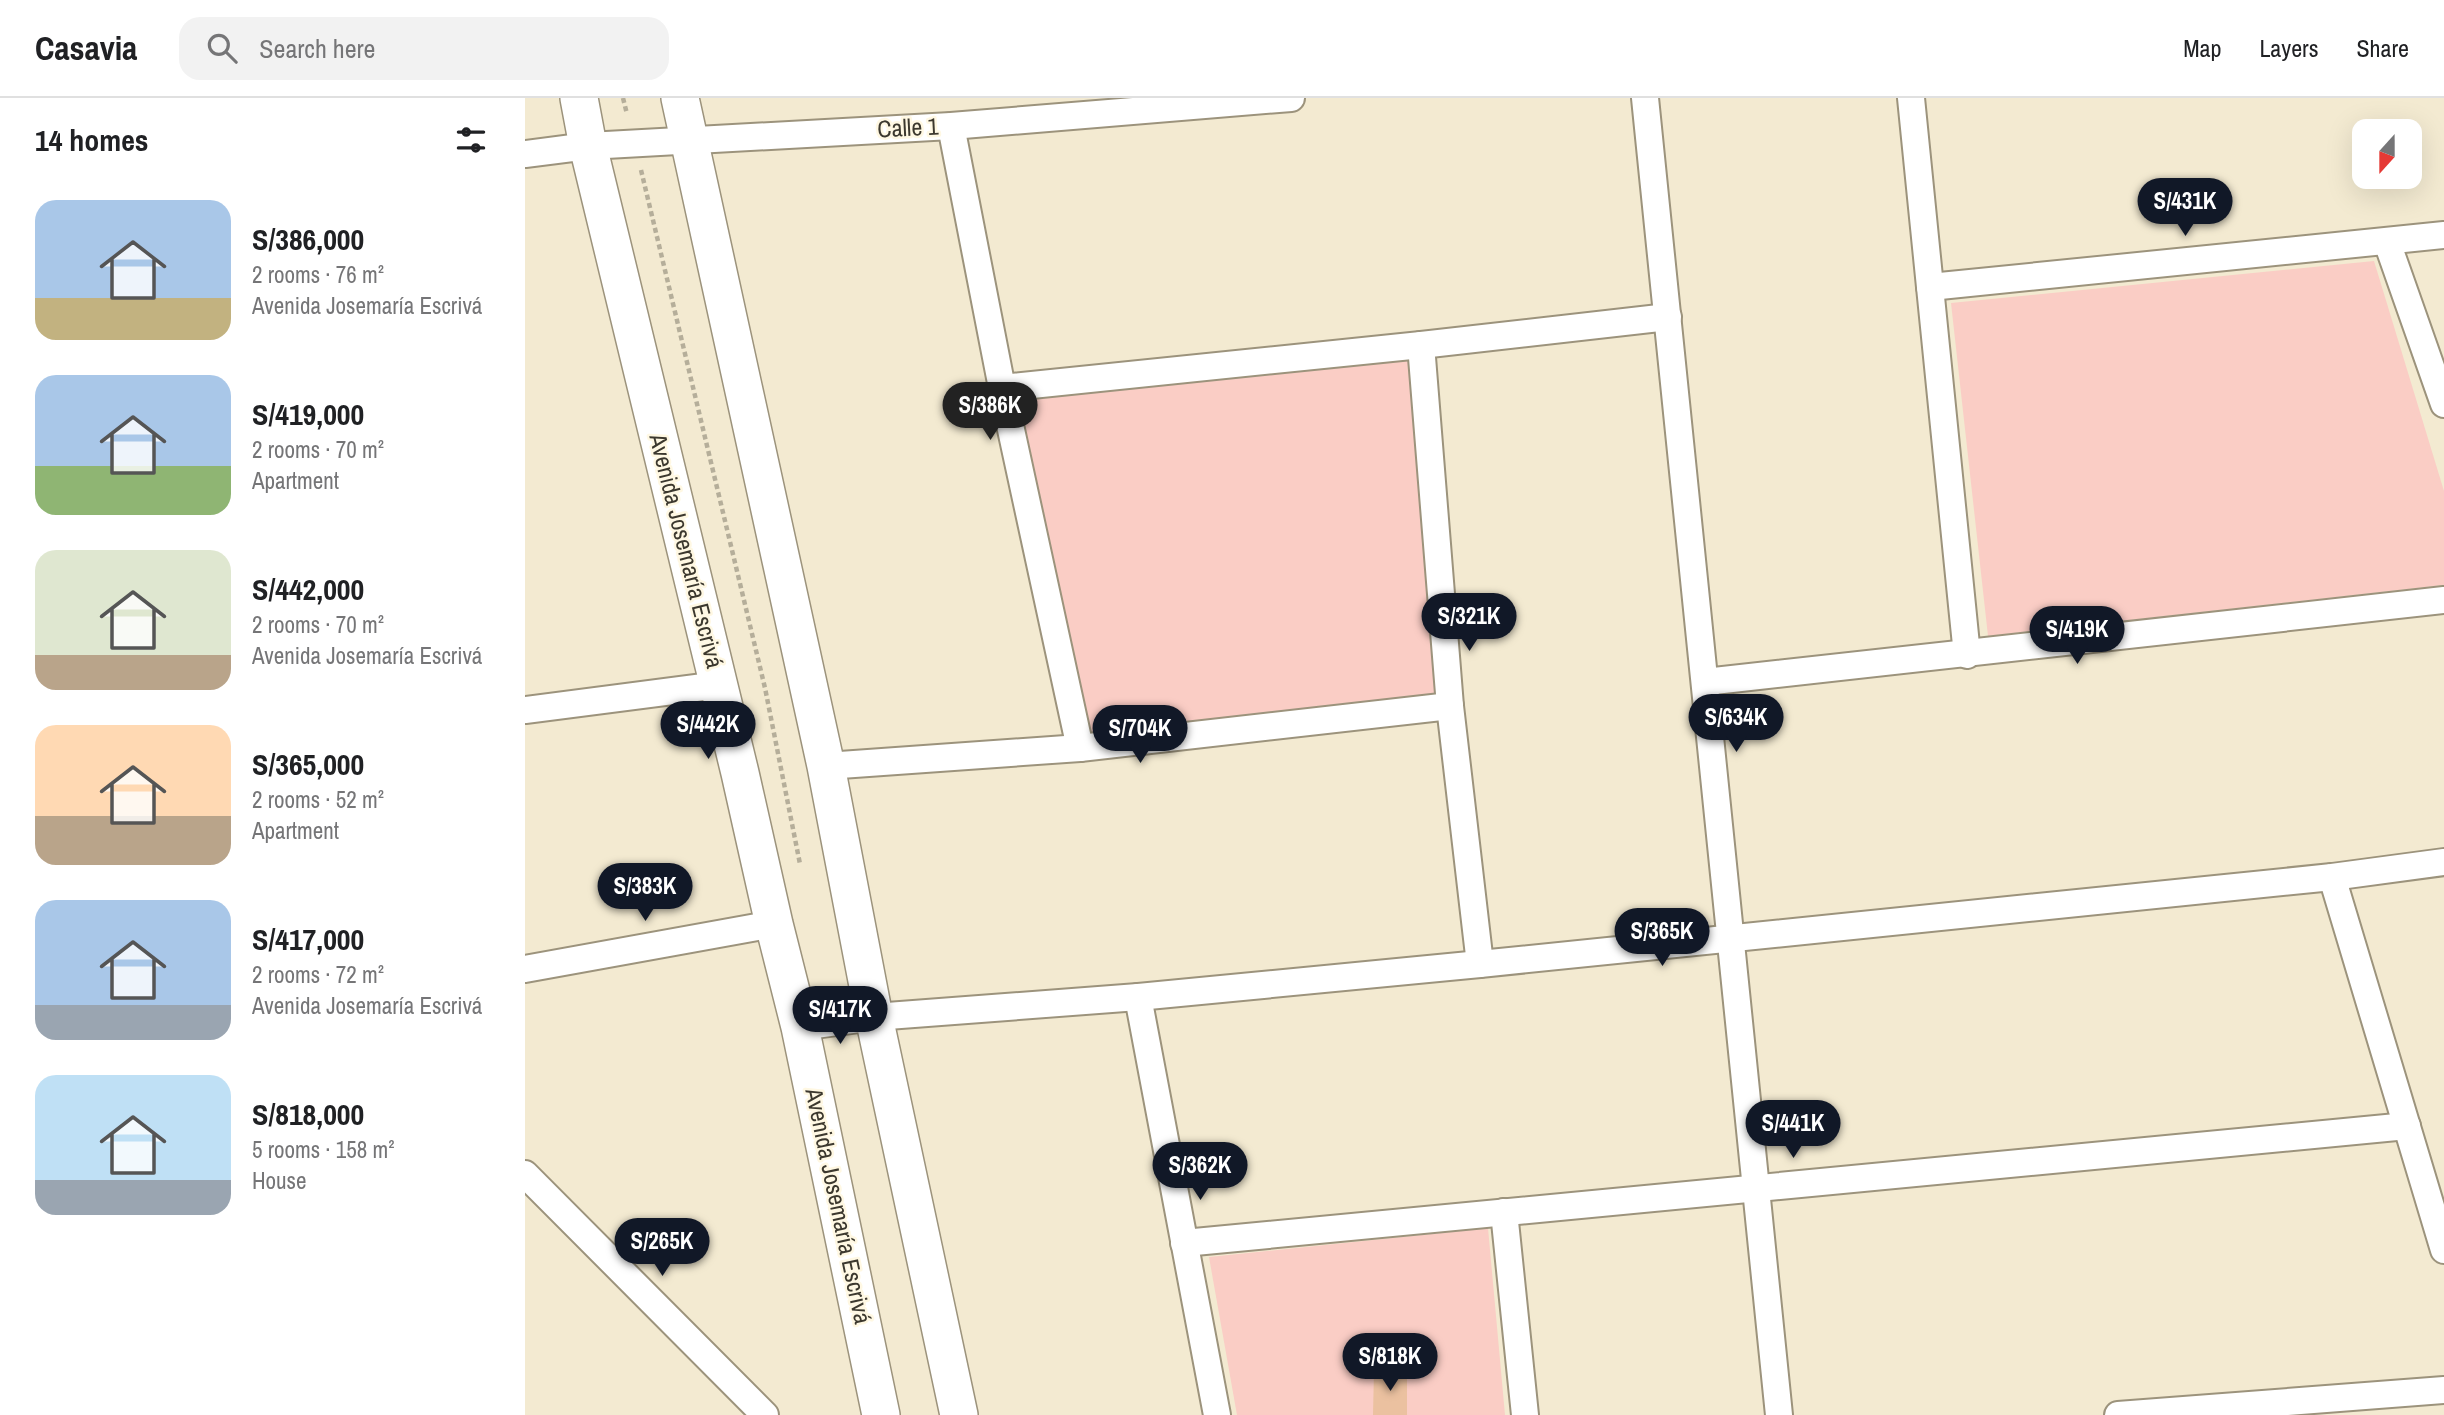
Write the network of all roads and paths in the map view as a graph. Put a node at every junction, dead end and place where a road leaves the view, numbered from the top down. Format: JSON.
{"nodes":[{"id":1,"x":579,"y":98,"type":"edge"},
{"id":2,"x":680,"y":98,"type":"edge"},
{"id":3,"x":1291,"y":98,"type":"edge"},
{"id":4,"x":1645,"y":98,"type":"edge"},
{"id":5,"x":1911,"y":98,"type":"edge"},
{"id":6,"x":951,"y":126,"type":"junction"},
{"id":7,"x":690,"y":140,"type":"junction"},
{"id":8,"x":588,"y":146,"type":"junction"},
{"id":9,"x":525,"y":154,"type":"edge"},
{"id":10,"x":2444,"y":235,"type":"edge"},
{"id":11,"x":2386,"y":242,"type":"junction"},
{"id":12,"x":1930,"y":287,"type":"junction"},
{"id":13,"x":1668,"y":317,"type":"junction"},
{"id":14,"x":1421,"y":345,"type":"junction"},
{"id":15,"x":1002,"y":388,"type":"junction"},
{"id":16,"x":2444,"y":404,"type":"edge"},
{"id":17,"x":2444,"y":600,"type":"edge"},
{"id":18,"x":1967,"y":655,"type":"junction"},
{"id":19,"x":1705,"y":682,"type":"junction"},
{"id":20,"x":719,"y":685,"type":"junction"},
{"id":21,"x":1450,"y":705,"type":"junction"},
{"id":22,"x":525,"y":710,"type":"edge"},
{"id":23,"x":1080,"y":748,"type":"junction"},
{"id":24,"x":826,"y":766,"type":"junction"},
{"id":25,"x":2444,"y":862,"type":"edge"},
{"id":26,"x":2332,"y":877,"type":"junction"},
{"id":27,"x":774,"y":924,"type":"junction"},
{"id":28,"x":1731,"y":937,"type":"junction"},
{"id":29,"x":1480,"y":964,"type":"junction"},
{"id":30,"x":525,"y":969,"type":"edge"},
{"id":31,"x":1138,"y":998,"type":"junction"},
{"id":32,"x":874,"y":1017,"type":"junction"},
{"id":33,"x":800,"y":1027,"type":"junction"},
{"id":34,"x":2407,"y":1126,"type":"junction"},
{"id":35,"x":525,"y":1174,"type":"edge"},
{"id":36,"x":1755,"y":1188,"type":"junction"},
{"id":37,"x":1504,"y":1212,"type":"junction"},
{"id":38,"x":1184,"y":1243,"type":"junction"},
{"id":39,"x":2444,"y":1250,"type":"edge"},
{"id":40,"x":2444,"y":1391,"type":"edge"},
{"id":41,"x":765,"y":1415,"type":"edge"},
{"id":42,"x":881,"y":1415,"type":"edge"},
{"id":43,"x":959,"y":1415,"type":"edge"},
{"id":44,"x":1217,"y":1415,"type":"edge"},
{"id":45,"x":1525,"y":1415,"type":"edge"},
{"id":46,"x":1779,"y":1415,"type":"edge"},
{"id":47,"x":2118,"y":1415,"type":"edge"}],
"edges":[{"from":1,"to":8,"type":"main road","name":"Avenida Josemaría Escrivá"},
{"from":2,"to":7,"type":"main road"},
{"from":3,"to":6,"type":"street","name":"Calle 1"},
{"from":4,"to":13,"type":"street"},
{"from":5,"to":12,"type":"street"},
{"from":6,"to":7,"type":"street","name":"Calle 1"},
{"from":6,"to":15,"type":"street"},
{"from":7,"to":8,"type":"street","name":"Calle 1"},
{"from":7,"to":24,"type":"main road"},
{"from":8,"to":9,"type":"street","name":"Calle 1"},
{"from":8,"to":20,"type":"main road","name":"Avenida Josemaría Escrivá"},
{"from":10,"to":11,"type":"street"},
{"from":11,"to":12,"type":"street"},
{"from":11,"to":16,"type":"street"},
{"from":12,"to":18,"type":"street"},
{"from":13,"to":14,"type":"street"},
{"from":13,"to":19,"type":"street"},
{"from":14,"to":15,"type":"street"},
{"from":14,"to":21,"type":"street"},
{"from":15,"to":23,"type":"street"},
{"from":17,"to":18,"type":"street"},
{"from":18,"to":19,"type":"street"},
{"from":19,"to":28,"type":"street"},
{"from":20,"to":22,"type":"street"},
{"from":20,"to":27,"type":"main road","name":"Avenida Josemaría Escrivá"},
{"from":21,"to":23,"type":"street"},
{"from":21,"to":29,"type":"street"},
{"from":23,"to":24,"type":"street"},
{"from":24,"to":32,"type":"main road"},
{"from":25,"to":26,"type":"street"},
{"from":26,"to":28,"type":"street"},
{"from":26,"to":34,"type":"street"},
{"from":27,"to":30,"type":"street"},
{"from":27,"to":33,"type":"main road","name":"Avenida Josemaría Escrivá"},
{"from":28,"to":29,"type":"street"},
{"from":28,"to":36,"type":"street"},
{"from":29,"to":31,"type":"street"},
{"from":31,"to":32,"type":"street"},
{"from":31,"to":38,"type":"street"},
{"from":32,"to":33,"type":"street"},
{"from":32,"to":43,"type":"main road"},
{"from":33,"to":42,"type":"main road","name":"Avenida Josemaría Escrivá"},
{"from":34,"to":36,"type":"street"},
{"from":34,"to":39,"type":"street"},
{"from":35,"to":41,"type":"street"},
{"from":36,"to":37,"type":"street"},
{"from":36,"to":46,"type":"street"},
{"from":37,"to":38,"type":"street"},
{"from":37,"to":45,"type":"street"},
{"from":38,"to":44,"type":"street"},
{"from":40,"to":47,"type":"street"}]}
